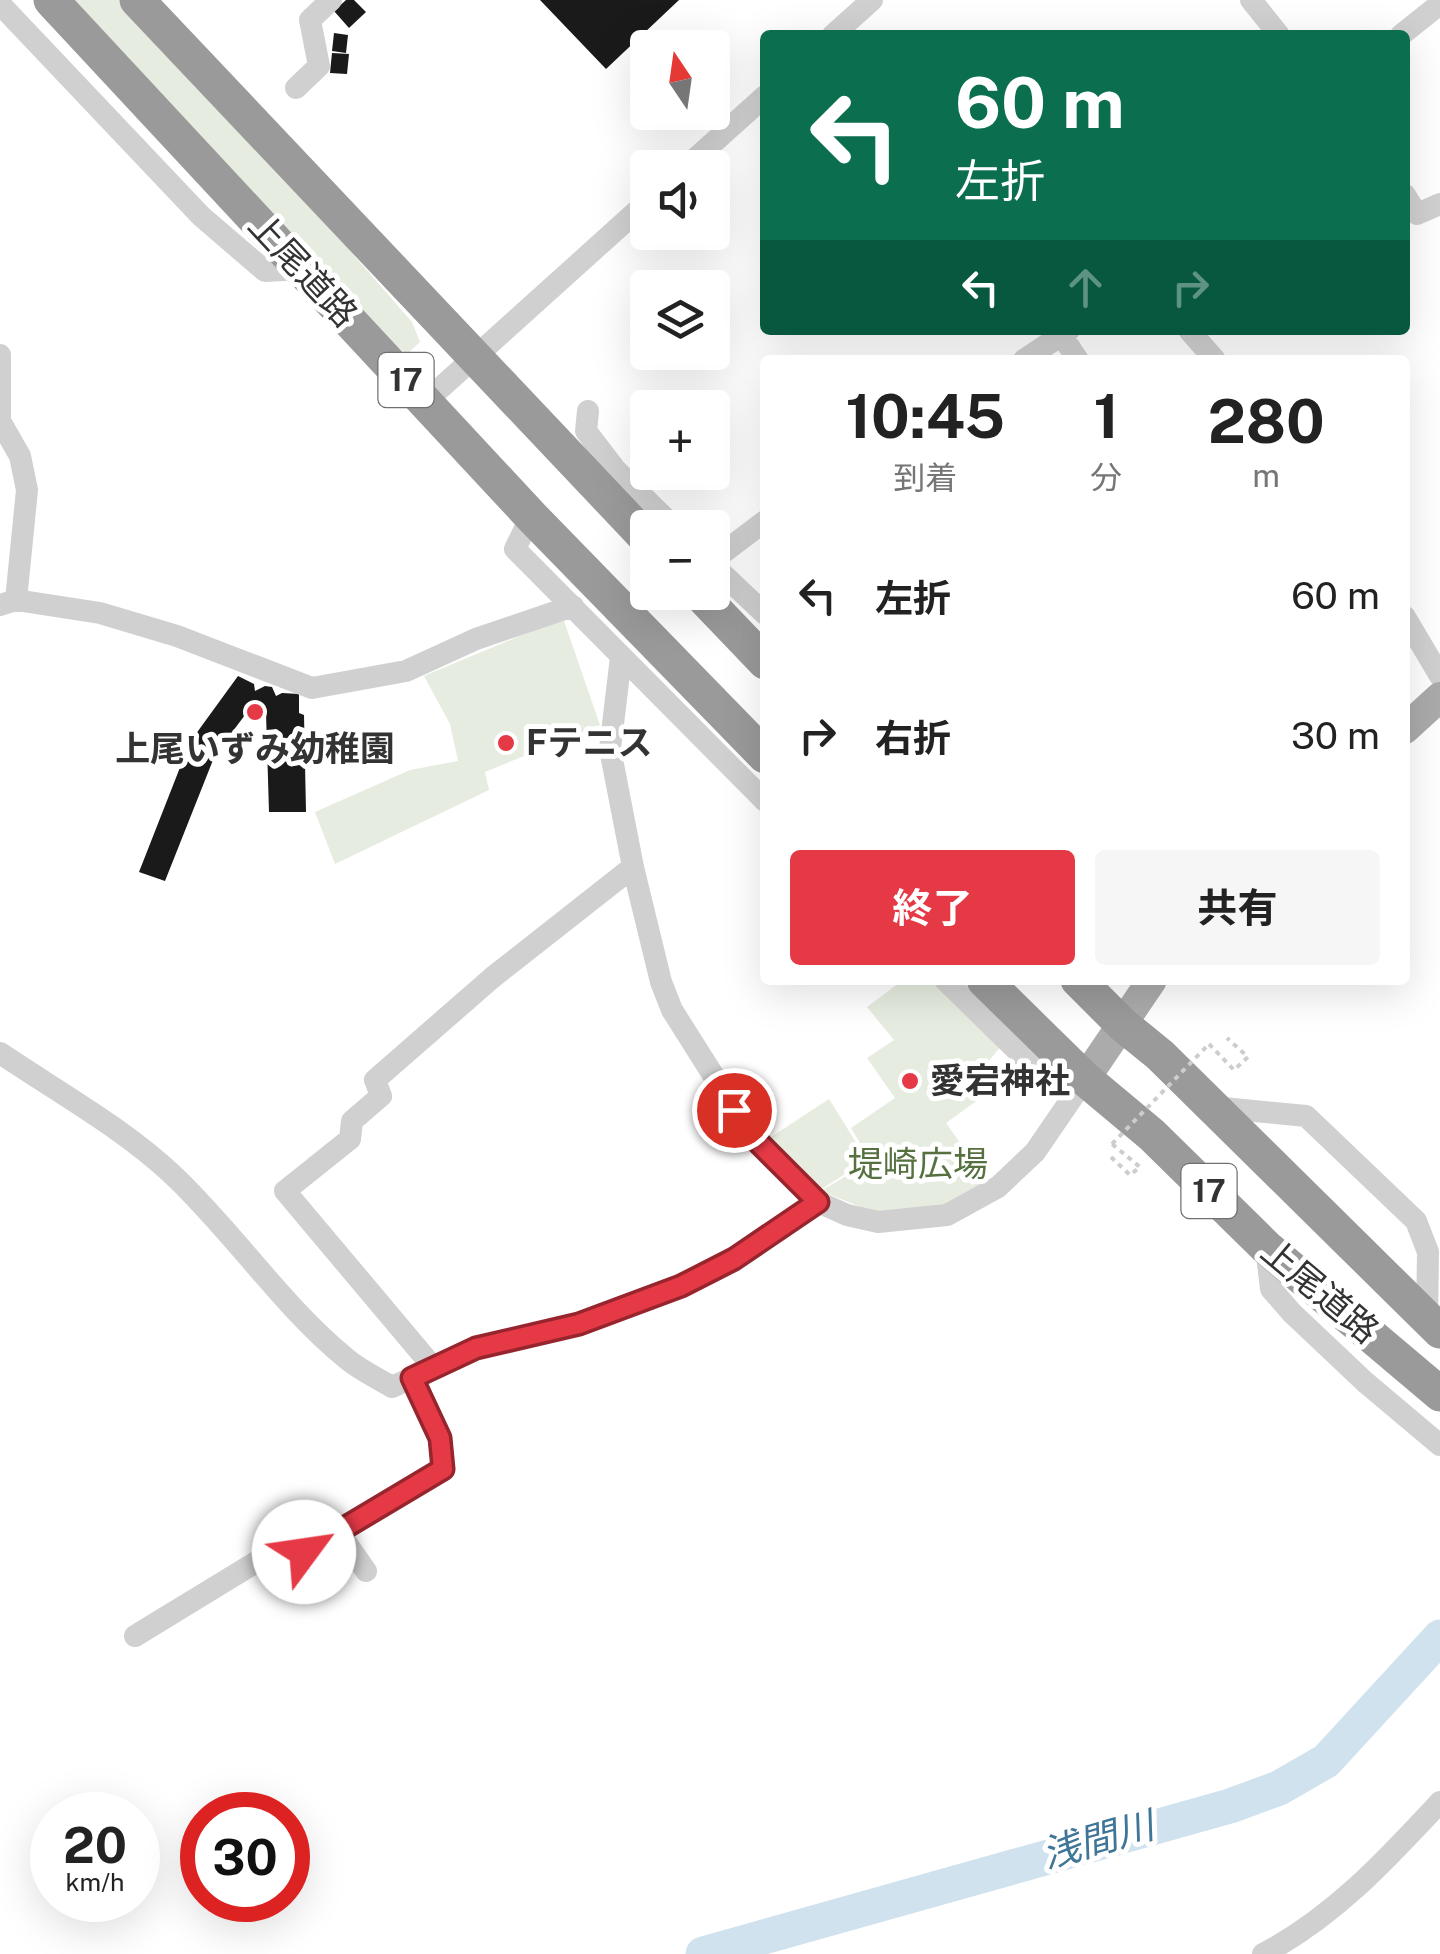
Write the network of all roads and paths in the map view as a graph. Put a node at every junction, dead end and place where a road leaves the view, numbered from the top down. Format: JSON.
{"nodes":[{"id":1,"x":51,"y":0,"type":"edge"},
{"id":2,"x":136,"y":0,"type":"edge"},
{"id":3,"x":331,"y":0,"type":"edge"},
{"id":4,"x":872,"y":0,"type":"edge"},
{"id":5,"x":1251,"y":0,"type":"edge"},
{"id":6,"x":0,"y":4,"type":"edge"},
{"id":7,"x":1440,"y":4,"type":"edge"},
{"id":8,"x":839,"y":30,"type":"edge"},
{"id":9,"x":1275,"y":30,"type":"edge"},
{"id":10,"x":1407,"y":30,"type":"edge"},
{"id":11,"x":296,"y":88,"type":"dead end"},
{"id":12,"x":760,"y":100,"type":"edge"},
{"id":13,"x":705,"y":150,"type":"edge"},
{"id":14,"x":1410,"y":203,"type":"edge"},
{"id":15,"x":1440,"y":204,"type":"edge"},
{"id":16,"x":630,"y":218,"type":"edge"},
{"id":17,"x":302,"y":269,"type":"junction"},
{"id":18,"x":1063,"y":335,"type":"edge"},
{"id":19,"x":1192,"y":335,"type":"edge"},
{"id":20,"x":0,"y":355,"type":"edge"},
{"id":21,"x":1032,"y":355,"type":"edge"},
{"id":22,"x":1210,"y":355,"type":"edge"},
{"id":23,"x":474,"y":357,"type":"junction"},
{"id":24,"x":426,"y":401,"type":"junction"},
{"id":25,"x":588,"y":411,"type":"dead end"},
{"id":26,"x":605,"y":478,"type":"junction"},
{"id":27,"x":650,"y":510,"type":"edge"},
{"id":28,"x":630,"y":514,"type":"edge"},
{"id":29,"x":530,"y":516,"type":"junction"},
{"id":30,"x":760,"y":524,"type":"edge"},
{"id":31,"x":730,"y":548,"type":"edge"},
{"id":32,"x":730,"y":580,"type":"edge"},
{"id":33,"x":4,"y":606,"type":"edge"},
{"id":34,"x":573,"y":606,"type":"junction"},
{"id":35,"x":760,"y":609,"type":"edge"},
{"id":36,"x":715,"y":610,"type":"edge"},
{"id":37,"x":1410,"y":625,"type":"edge"},
{"id":38,"x":621,"y":657,"type":"junction"},
{"id":39,"x":760,"y":657,"type":"edge"},
{"id":40,"x":1440,"y":676,"type":"edge"},
{"id":41,"x":760,"y":751,"type":"edge"},
{"id":42,"x":760,"y":796,"type":"edge"},
{"id":43,"x":633,"y":867,"type":"junction"},
{"id":44,"x":970,"y":985,"type":"edge"},
{"id":45,"x":970,"y":985,"type":"edge"},
{"id":46,"x":1083,"y":985,"type":"edge"},
{"id":47,"x":1149,"y":985,"type":"edge"},
{"id":48,"x":1123,"y":1025,"type":"junction"},
{"id":49,"x":1227,"y":1038,"type":"dead end"},
{"id":50,"x":0,"y":1053,"type":"edge"},
{"id":51,"x":1029,"y":1062,"type":"dead end"},
{"id":52,"x":1085,"y":1079,"type":"junction"},
{"id":53,"x":1213,"y":1107,"type":"junction"},
{"id":54,"x":1111,"y":1157,"type":"dead end"},
{"id":55,"x":818,"y":1202,"type":"junction"},
{"id":56,"x":1266,"y":1246,"type":"junction"},
{"id":57,"x":1434,"y":1325,"type":"edge"},
{"id":58,"x":434,"y":1367,"type":"junction"},
{"id":59,"x":412,"y":1378,"type":"junction"},
{"id":60,"x":1440,"y":1394,"type":"edge"},
{"id":61,"x":1440,"y":1445,"type":"edge"},
{"id":62,"x":338,"y":1531,"type":"junction"},
{"id":63,"x":366,"y":1572,"type":"dead end"},
{"id":64,"x":135,"y":1636,"type":"dead end"},
{"id":65,"x":1440,"y":1802,"type":"edge"},
{"id":66,"x":1277,"y":1951,"type":"edge"}],
"edges":[{"from":1,"to":17,"type":"highway","name":"上尾道路","number":"17"},
{"from":2,"to":23,"type":"highway","name":"上尾道路","number":"17"},
{"from":3,"to":11,"type":"street"},
{"from":4,"to":8,"type":"street"},
{"from":5,"to":9,"type":"street"},
{"from":6,"to":17,"type":"street"},
{"from":7,"to":10,"type":"street"},
{"from":12,"to":13,"type":"street"},
{"from":14,"to":15,"type":"street"},
{"from":16,"to":23,"type":"street"},
{"from":17,"to":24,"type":"highway","name":"上尾道路","number":"17"},
{"from":18,"to":21,"type":"street"},
{"from":19,"to":22,"type":"street"},
{"from":20,"to":33,"type":"street"},
{"from":23,"to":24,"type":"street"},
{"from":23,"to":26,"type":"highway","name":"上尾道路","number":"17"},
{"from":24,"to":29,"type":"highway","name":"上尾道路","number":"17"},
{"from":25,"to":26,"type":"street"},
{"from":26,"to":27,"type":"street"},
{"from":26,"to":28,"type":"highway","name":"上尾道路","number":"17"},
{"from":29,"to":34,"type":"street"},
{"from":29,"to":41,"type":"highway","name":"上尾道路","number":"17"},
{"from":30,"to":31,"type":"street"},
{"from":32,"to":35,"type":"street"},
{"from":33,"to":34,"type":"street"},
{"from":34,"to":38,"type":"street"},
{"from":36,"to":39,"type":"highway"},
{"from":37,"to":40,"type":"street"},
{"from":38,"to":42,"type":"street"},
{"from":38,"to":43,"type":"street"},
{"from":43,"to":55,"type":"street"},
{"from":43,"to":58,"type":"street"},
{"from":44,"to":51,"type":"street"},
{"from":45,"to":52,"type":"highway","name":"上尾道路","number":"17"},
{"from":46,"to":48,"type":"highway","name":"上尾道路","number":"17"},
{"from":47,"to":48,"type":"main road"},
{"from":48,"to":52,"type":"main road"},
{"from":48,"to":53,"type":"highway","name":"上尾道路","number":"17"},
{"from":49,"to":54,"type":"path","bridge":true},
{"from":50,"to":59,"type":"street"},
{"from":52,"to":55,"type":"street"},
{"from":52,"to":56,"type":"highway","name":"上尾道路","number":"17"},
{"from":53,"to":57,"type":"highway","name":"上尾道路","number":"17"},
{"from":53,"to":57,"type":"street"},
{"from":55,"to":58,"type":"street"},
{"from":56,"to":60,"type":"highway","name":"上尾道路","number":"17"},
{"from":56,"to":61,"type":"street"},
{"from":58,"to":59,"type":"street"},
{"from":59,"to":62,"type":"street"},
{"from":62,"to":63,"type":"street"},
{"from":62,"to":64,"type":"street"},
{"from":65,"to":66,"type":"street"}]}
